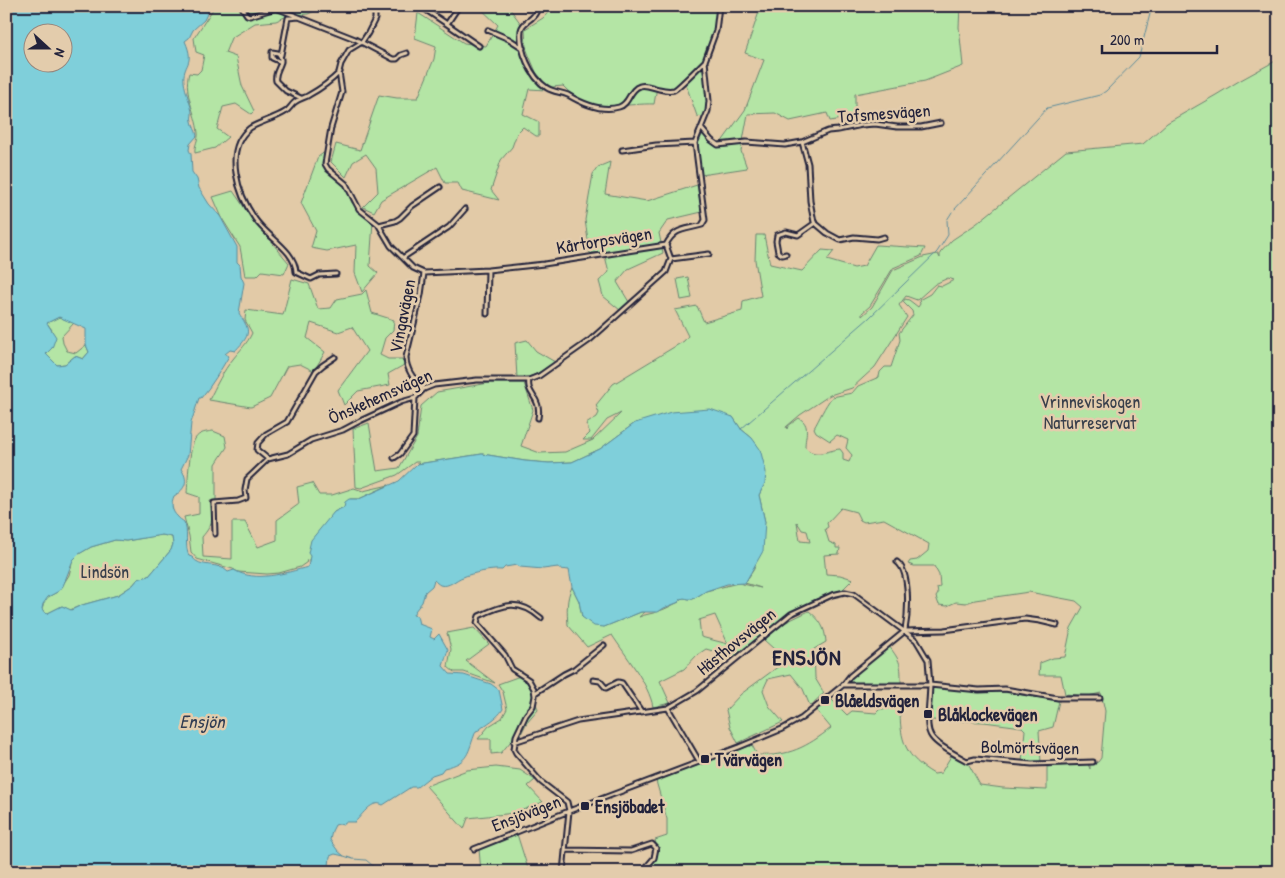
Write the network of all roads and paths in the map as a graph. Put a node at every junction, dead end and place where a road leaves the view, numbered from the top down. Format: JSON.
{"nodes":[{"id":1,"x":375,"y":6,"type":"edge"},
{"id":2,"x":420,"y":6,"type":"edge"},
{"id":3,"x":459,"y":6,"type":"edge"},
{"id":4,"x":719,"y":6,"type":"edge"},
{"id":5,"x":244,"y":9,"type":"dead end"},
{"id":6,"x":537,"y":10,"type":"dead end"},
{"id":7,"x":299,"y":17,"type":"junction"},
{"id":8,"x":446,"y":24,"type":"junction"},
{"id":9,"x":488,"y":30,"type":"dead end"},
{"id":10,"x":362,"y":42,"type":"junction"},
{"id":11,"x":479,"y":46,"type":"dead end"},
{"id":12,"x":523,"y":49,"type":"junction"},
{"id":13,"x":407,"y":53,"type":"dead end"},
{"id":14,"x":705,"y":61,"type":"junction"},
{"id":15,"x":340,"y":72,"type":"junction"},
{"id":16,"x":301,"y":98,"type":"junction"},
{"id":17,"x":941,"y":123,"type":"dead end"},
{"id":18,"x":701,"y":128,"type":"junction"},
{"id":19,"x":802,"y":142,"type":"junction"},
{"id":20,"x":695,"y":143,"type":"junction"},
{"id":21,"x":622,"y":150,"type":"dead end"},
{"id":22,"x":440,"y":187,"type":"dead end"},
{"id":23,"x":465,"y":209,"type":"dead end"},
{"id":24,"x":815,"y":223,"type":"junction"},
{"id":25,"x":379,"y":224,"type":"junction"},
{"id":26,"x":884,"y":237,"type":"dead end"},
{"id":27,"x":666,"y":245,"type":"junction"},
{"id":28,"x":709,"y":254,"type":"dead end"},
{"id":29,"x":786,"y":254,"type":"dead end"},
{"id":30,"x":404,"y":257,"type":"junction"},
{"id":31,"x":671,"y":259,"type":"junction"},
{"id":32,"x":488,"y":270,"type":"junction"},
{"id":33,"x":424,"y":273,"type":"junction"},
{"id":34,"x":336,"y":274,"type":"dead end"},
{"id":35,"x":487,"y":314,"type":"dead end"},
{"id":36,"x":335,"y":357,"type":"dead end"},
{"id":37,"x":529,"y":380,"type":"junction"},
{"id":38,"x":424,"y":389,"type":"junction"},
{"id":39,"x":415,"y":398,"type":"junction"},
{"id":40,"x":538,"y":418,"type":"dead end"},
{"id":41,"x":262,"y":456,"type":"junction"},
{"id":42,"x":394,"y":458,"type":"dead end"},
{"id":43,"x":268,"y":460,"type":"junction"},
{"id":44,"x":262,"y":464,"type":"junction"},
{"id":45,"x":215,"y":534,"type":"dead end"},
{"id":46,"x":897,"y":562,"type":"dead end"},
{"id":47,"x":541,"y":618,"type":"dead end"},
{"id":48,"x":1057,"y":625,"type":"dead end"},
{"id":49,"x":905,"y":631,"type":"junction"},
{"id":50,"x":604,"y":646,"type":"dead end"},
{"id":51,"x":593,"y":680,"type":"dead end"},
{"id":52,"x":843,"y":685,"type":"junction"},
{"id":53,"x":930,"y":685,"type":"junction"},
{"id":54,"x":535,"y":693,"type":"junction"},
{"id":55,"x":1100,"y":698,"type":"dead end"},
{"id":56,"x":668,"y":708,"type":"junction"},
{"id":57,"x":641,"y":711,"type":"junction"},
{"id":58,"x":514,"y":742,"type":"junction"},
{"id":59,"x":699,"y":761,"type":"junction"},
{"id":60,"x":1093,"y":762,"type":"dead end"},
{"id":61,"x":569,"y":811,"type":"junction"},
{"id":62,"x":474,"y":849,"type":"dead end"},
{"id":63,"x":565,"y":850,"type":"junction"},
{"id":64,"x":564,"y":872,"type":"edge"},
{"id":65,"x":642,"y":872,"type":"edge"}],
"edges":[{"from":1,"to":10,"type":"street"},
{"from":2,"to":8,"type":"street"},
{"from":3,"to":8,"type":"street"},
{"from":4,"to":14,"type":"street","name":"Kårtorpsvägen"},
{"from":5,"to":7,"type":"street"},
{"from":6,"to":12,"type":"street"},
{"from":7,"to":10,"type":"street"},
{"from":7,"to":16,"type":"street"},
{"from":8,"to":11,"type":"street"},
{"from":9,"to":12,"type":"street"},
{"from":10,"to":13,"type":"street"},
{"from":10,"to":15,"type":"street"},
{"from":12,"to":14,"type":"street"},
{"from":14,"to":18,"type":"street","name":"Kårtorpsvägen"},
{"from":15,"to":16,"type":"street"},
{"from":15,"to":25,"type":"street"},
{"from":16,"to":34,"type":"street"},
{"from":17,"to":19,"type":"street","name":"Tofsmesvägen"},
{"from":18,"to":19,"type":"street","name":"Tofsmesvägen"},
{"from":18,"to":20,"type":"street","name":"Kårtorpsvägen"},
{"from":19,"to":24,"type":"street"},
{"from":20,"to":21,"type":"street"},
{"from":20,"to":27,"type":"street","name":"Kårtorpsvägen"},
{"from":22,"to":25,"type":"street"},
{"from":23,"to":30,"type":"street"},
{"from":24,"to":26,"type":"street"},
{"from":24,"to":29,"type":"street"},
{"from":25,"to":30,"type":"street"},
{"from":27,"to":31,"type":"street"},
{"from":27,"to":32,"type":"street","name":"Kårtorpsvägen"},
{"from":28,"to":31,"type":"street"},
{"from":30,"to":33,"type":"street"},
{"from":31,"to":37,"type":"street","name":"Önskehemsvägen"},
{"from":32,"to":33,"type":"street","name":"Kårtorpsvägen"},
{"from":32,"to":35,"type":"street"},
{"from":33,"to":38,"type":"street","name":"Vingavägen"},
{"from":36,"to":41,"type":"street","name":"Önskehemsvägen"},
{"from":37,"to":38,"type":"street","name":"Önskehemsvägen"},
{"from":37,"to":40,"type":"street"},
{"from":38,"to":39,"type":"street","name":"Önskehemsvägen"},
{"from":39,"to":42,"type":"street"},
{"from":39,"to":43,"type":"street","name":"Önskehemsvägen"},
{"from":41,"to":43,"type":"street"},
{"from":41,"to":44,"type":"street","name":"Önskehemsvägen"},
{"from":43,"to":44,"type":"street","name":"Önskehemsvägen"},
{"from":44,"to":45,"type":"street","name":"Önskehemsvägen"},
{"from":46,"to":49,"type":"street"},
{"from":47,"to":54,"type":"street"},
{"from":48,"to":49,"type":"street"},
{"from":49,"to":52,"type":"street"},
{"from":49,"to":53,"type":"street","name":"Hästhovsvägen"},
{"from":49,"to":56,"type":"street","name":"Hästhovsvägen"},
{"from":50,"to":54,"type":"street"},
{"from":51,"to":57,"type":"street"},
{"from":52,"to":53,"type":"street"},
{"from":52,"to":59,"type":"street","name":"Ensjövägen"},
{"from":53,"to":55,"type":"street"},
{"from":53,"to":60,"type":"street","name":"Bolmörtsvägen"},
{"from":54,"to":58,"type":"street"},
{"from":56,"to":57,"type":"street","name":"Hästhovsvägen"},
{"from":56,"to":59,"type":"street"},
{"from":57,"to":58,"type":"street","name":"Hästhovsvägen"},
{"from":58,"to":61,"type":"street"},
{"from":59,"to":61,"type":"street","name":"Ensjövägen"},
{"from":61,"to":62,"type":"street","name":"Ensjövägen"},
{"from":61,"to":63,"type":"street"},
{"from":63,"to":64,"type":"street"},
{"from":63,"to":65,"type":"street"}]}
